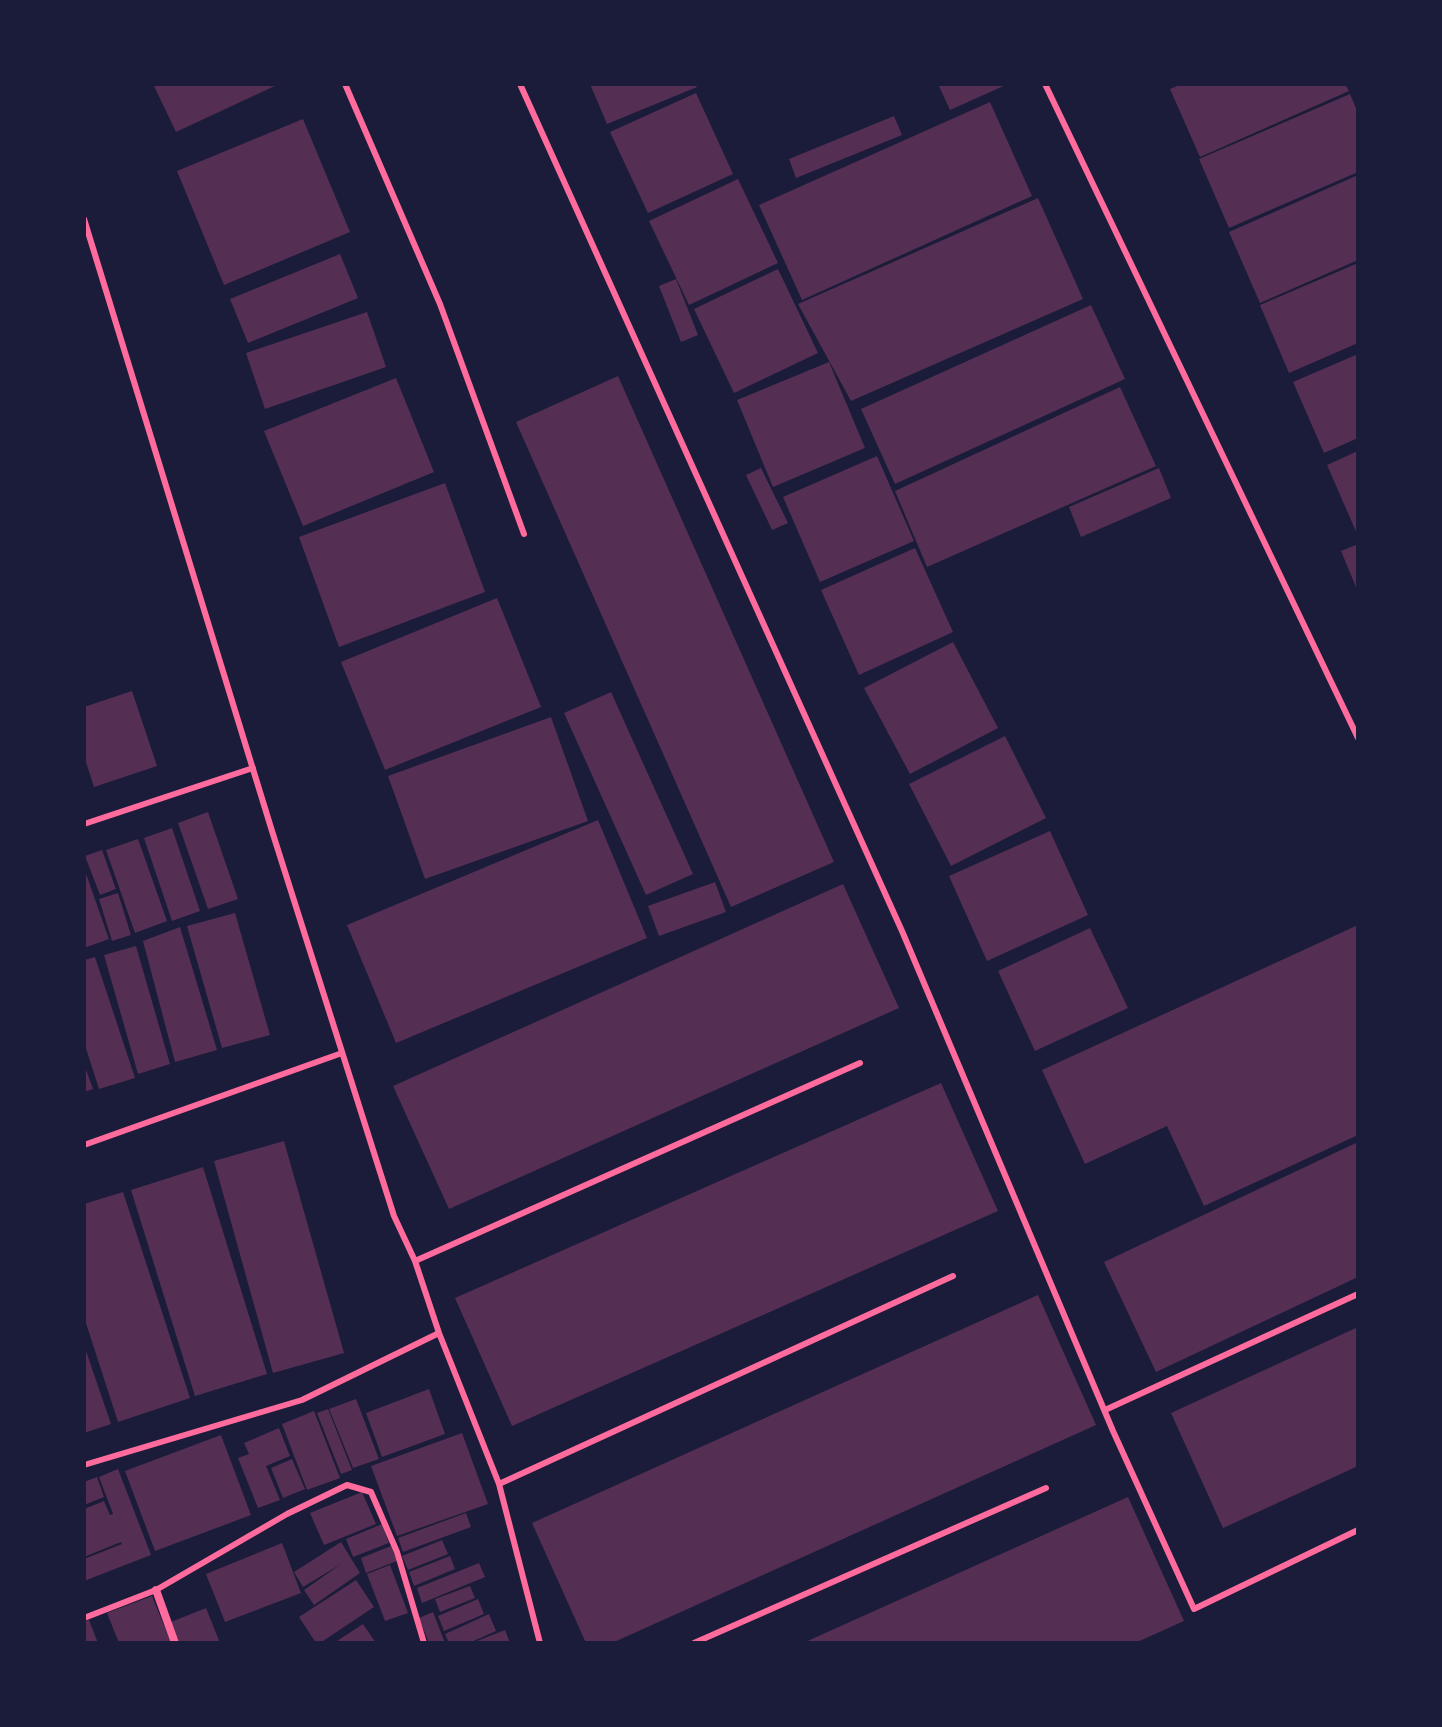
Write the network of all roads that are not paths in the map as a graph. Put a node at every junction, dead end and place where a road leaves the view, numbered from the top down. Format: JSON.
{"nodes":[{"id":1,"x":345,"y":84,"type":"edge"},
{"id":2,"x":520,"y":84,"type":"edge"},
{"id":3,"x":1045,"y":84,"type":"edge"},
{"id":4,"x":84,"y":219,"type":"edge"},
{"id":5,"x":524,"y":534,"type":"dead end"},
{"id":6,"x":1358,"y":738,"type":"edge"},
{"id":7,"x":253,"y":768,"type":"junction"},
{"id":8,"x":84,"y":824,"type":"edge"},
{"id":9,"x":342,"y":1053,"type":"junction"},
{"id":10,"x":860,"y":1063,"type":"dead end"},
{"id":11,"x":84,"y":1145,"type":"edge"},
{"id":12,"x":415,"y":1261,"type":"junction"},
{"id":13,"x":953,"y":1276,"type":"dead end"},
{"id":14,"x":1358,"y":1294,"type":"edge"},
{"id":15,"x":439,"y":1333,"type":"junction"},
{"id":16,"x":1105,"y":1410,"type":"junction"},
{"id":17,"x":84,"y":1465,"type":"edge"},
{"id":18,"x":499,"y":1484,"type":"junction"},
{"id":19,"x":1046,"y":1488,"type":"dead end"},
{"id":20,"x":1358,"y":1530,"type":"edge"},
{"id":21,"x":156,"y":1590,"type":"junction"},
{"id":22,"x":84,"y":1618,"type":"edge"},
{"id":23,"x":175,"y":1643,"type":"edge"},
{"id":24,"x":424,"y":1643,"type":"edge"},
{"id":25,"x":540,"y":1643,"type":"edge"},
{"id":26,"x":694,"y":1643,"type":"edge"}],
"edges":[{"from":1,"to":5,"type":"lane"},
{"from":2,"to":16,"type":"lane"},
{"from":3,"to":6,"type":"lane"},
{"from":4,"to":7,"type":"lane"},
{"from":7,"to":8,"type":"lane"},
{"from":7,"to":9,"type":"lane"},
{"from":9,"to":11,"type":"lane"},
{"from":9,"to":12,"type":"lane"},
{"from":10,"to":12,"type":"lane"},
{"from":12,"to":15,"type":"lane"},
{"from":13,"to":18,"type":"lane"},
{"from":14,"to":16,"type":"lane"},
{"from":15,"to":17,"type":"lane"},
{"from":15,"to":18,"type":"lane"},
{"from":16,"to":20,"type":"lane"},
{"from":18,"to":25,"type":"lane"},
{"from":19,"to":26,"type":"lane"},
{"from":21,"to":22,"type":"lane"},
{"from":21,"to":23,"type":"street"},
{"from":21,"to":24,"type":"lane"}]}
